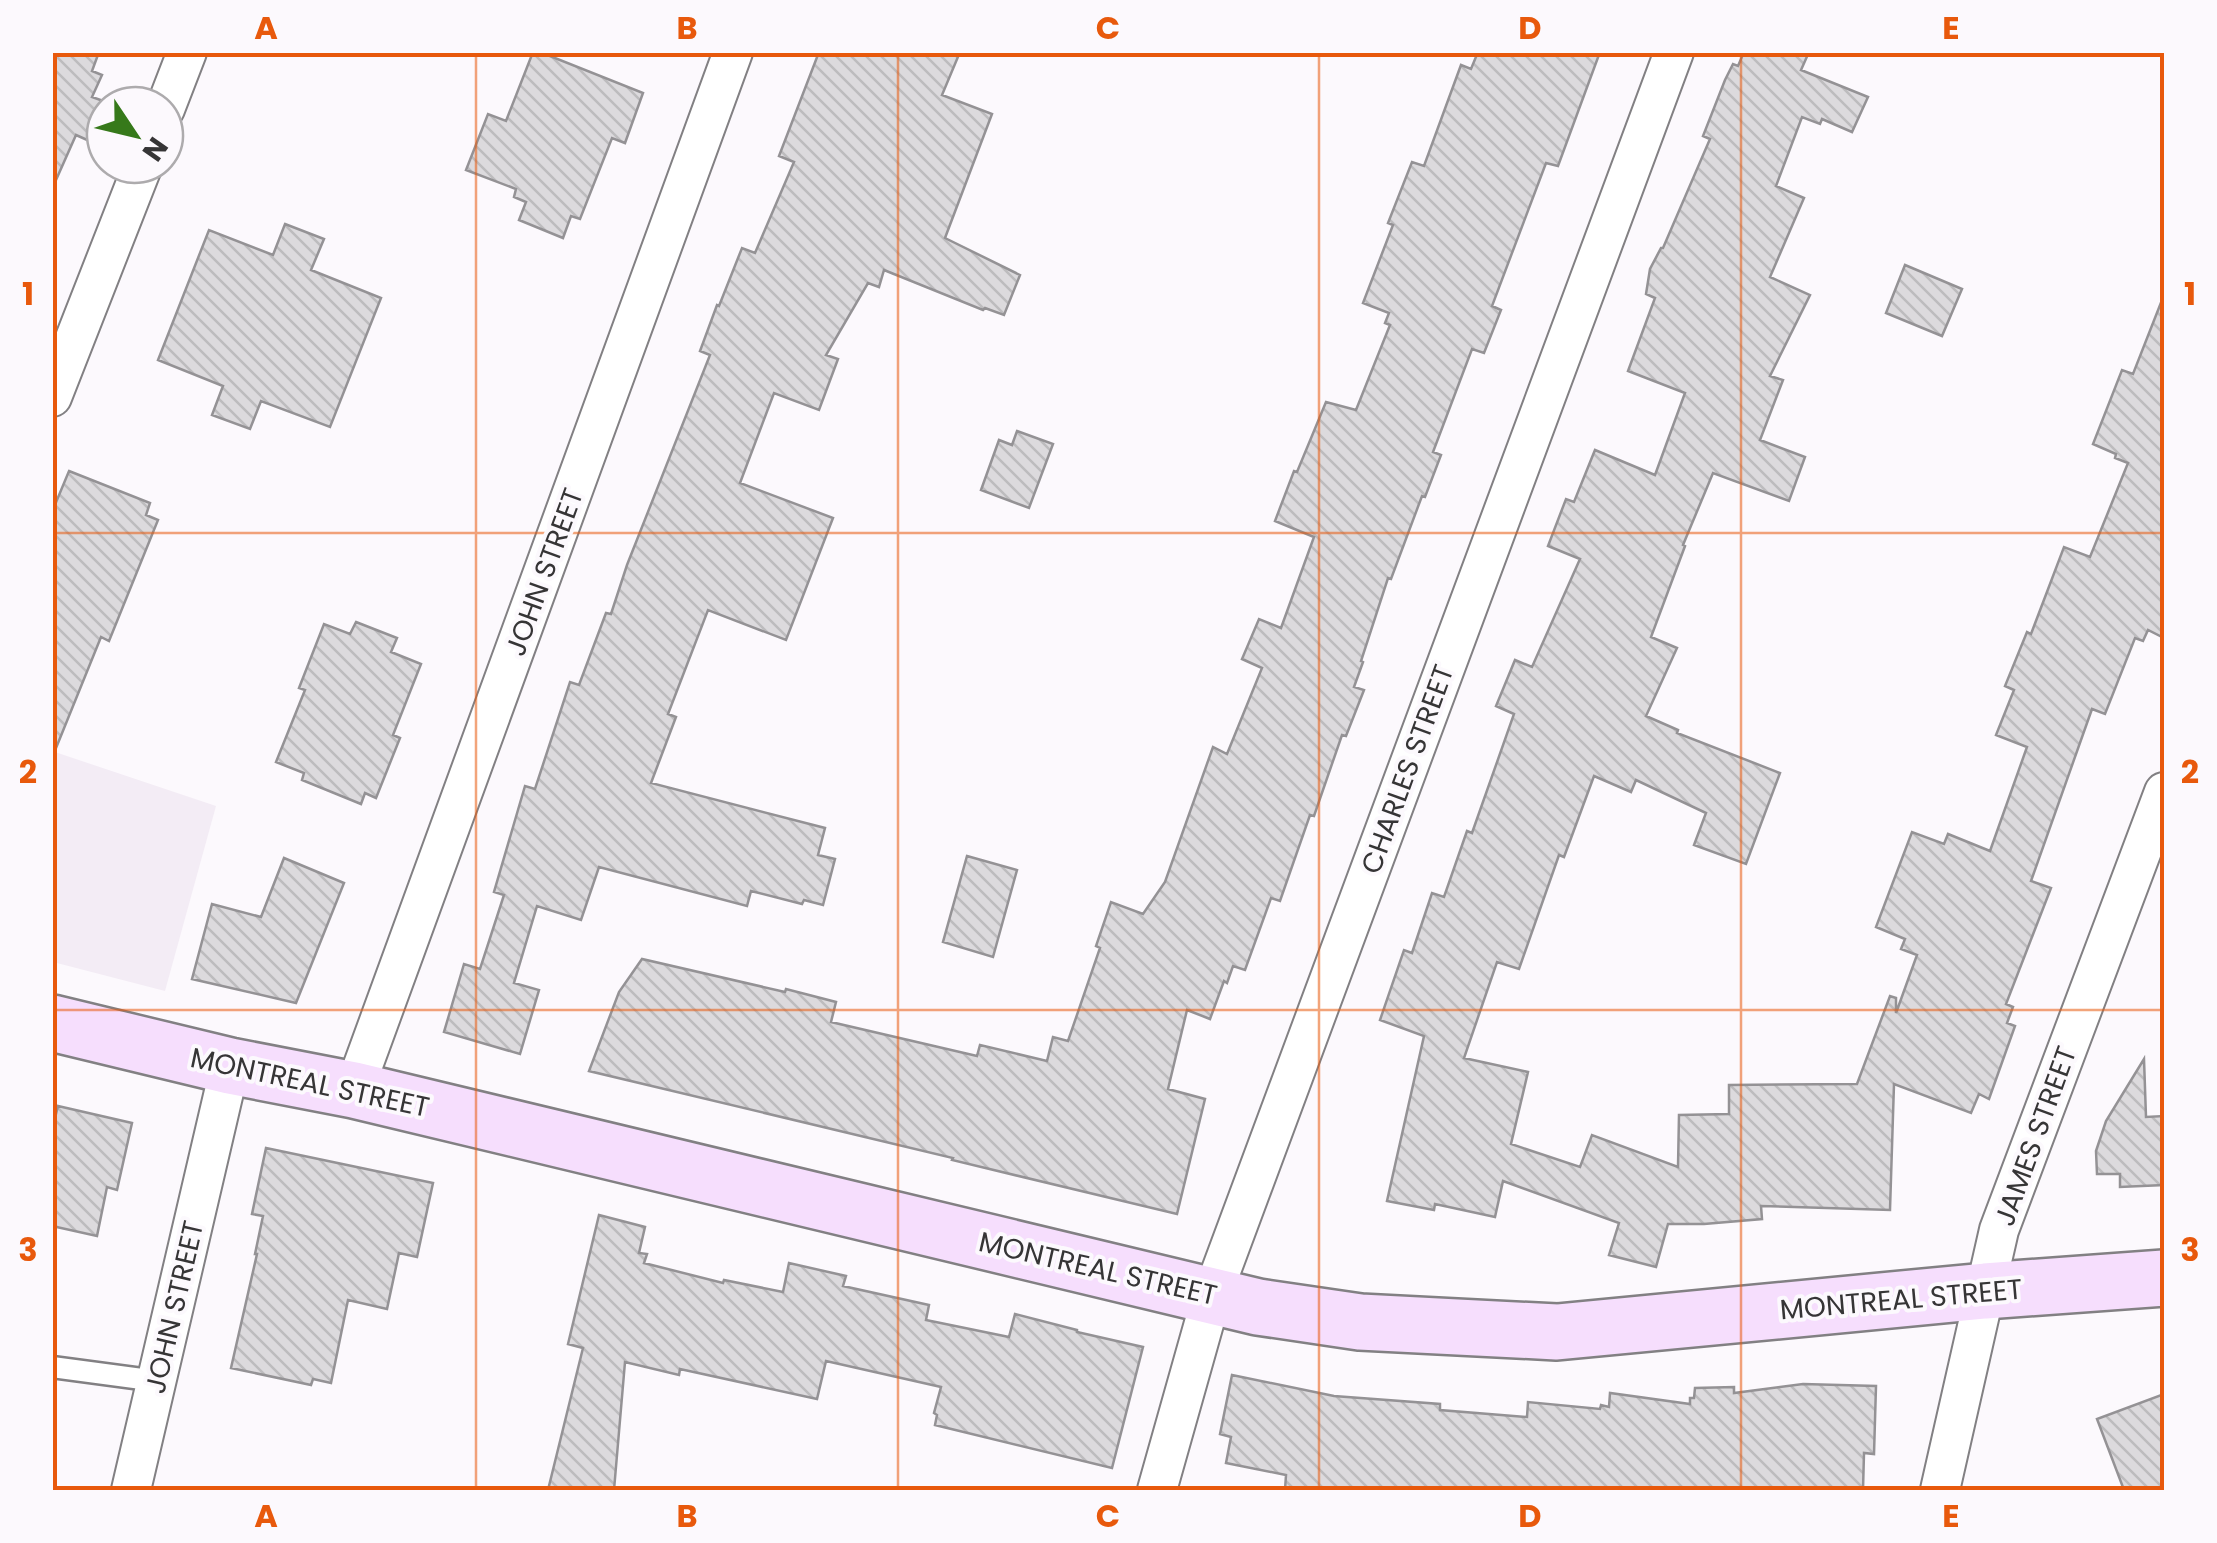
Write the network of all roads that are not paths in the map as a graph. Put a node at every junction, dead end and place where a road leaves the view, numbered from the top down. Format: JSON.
{"nodes":[{"id":1,"x":187,"y":52,"type":"edge"},
{"id":2,"x":733,"y":52,"type":"edge"},
{"id":3,"x":1674,"y":52,"type":"edge"},
{"id":4,"x":174,"y":85,"type":"edge"},
{"id":5,"x":135,"y":185,"type":"edge"},
{"id":6,"x":52,"y":397,"type":"edge"},
{"id":7,"x":2164,"y":792,"type":"edge"},
{"id":8,"x":52,"y":1023,"type":"edge"},
{"id":9,"x":230,"y":1066,"type":"junction"},
{"id":10,"x":354,"y":1090,"type":"junction"},
{"id":11,"x":2164,"y":1278,"type":"edge"},
{"id":12,"x":1985,"y":1290,"type":"junction"},
{"id":13,"x":1212,"y":1295,"type":"junction"},
{"id":14,"x":52,"y":1367,"type":"edge"},
{"id":15,"x":157,"y":1381,"type":"junction"},
{"id":16,"x":131,"y":1490,"type":"edge"},
{"id":17,"x":1156,"y":1490,"type":"edge"},
{"id":18,"x":1940,"y":1490,"type":"edge"}],
"edges":[{"from":1,"to":4,"type":"street"},
{"from":2,"to":10,"type":"street","name":"JOHN STREET"},
{"from":3,"to":13,"type":"street","name":"CHARLES STREET"},
{"from":5,"to":6,"type":"street"},
{"from":7,"to":12,"type":"street","name":"JAMES STREET"},
{"from":8,"to":9,"type":"main road","name":"MONTREAL STREET"},
{"from":9,"to":10,"type":"main road","name":"MONTREAL STREET"},
{"from":9,"to":15,"type":"street","name":"JOHN STREET"},
{"from":10,"to":13,"type":"main road","name":"MONTREAL STREET"},
{"from":11,"to":12,"type":"main road","name":"MONTREAL STREET"},
{"from":12,"to":13,"type":"main road","name":"MONTREAL STREET"},
{"from":12,"to":18,"type":"street","name":"JAMES STREET"},
{"from":13,"to":17,"type":"street","name":"CHARLES STREET"},
{"from":14,"to":15,"type":"lane"},
{"from":15,"to":16,"type":"street","name":"JOHN STREET"}]}
